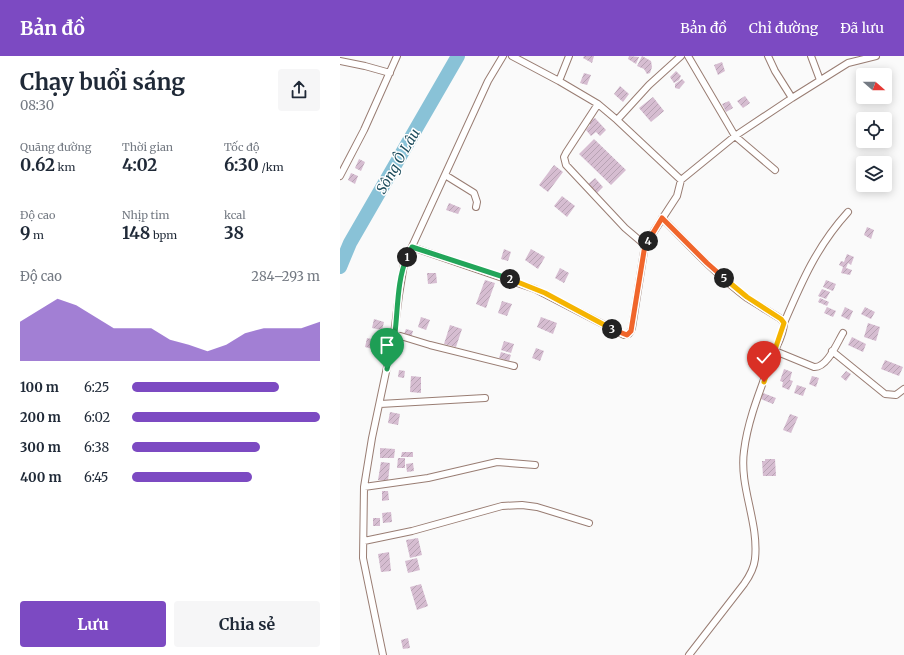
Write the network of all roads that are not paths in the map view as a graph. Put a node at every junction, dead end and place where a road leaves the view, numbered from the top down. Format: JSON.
{"nodes":[{"id":1,"x":397,"y":56,"type":"edge"},
{"id":2,"x":504,"y":56,"type":"edge"},
{"id":3,"x":512,"y":56,"type":"edge"},
{"id":4,"x":569,"y":56,"type":"edge"},
{"id":5,"x":681,"y":56,"type":"edge"},
{"id":6,"x":688,"y":56,"type":"edge"},
{"id":7,"x":768,"y":56,"type":"edge"},
{"id":8,"x":811,"y":56,"type":"edge"},
{"id":9,"x":876,"y":56,"type":"edge"},
{"id":10,"x":340,"y":61,"type":"edge"},
{"id":11,"x":390,"y":73,"type":"junction"},
{"id":12,"x":559,"y":80,"type":"junction"},
{"id":13,"x":820,"y":80,"type":"junction"},
{"id":14,"x":792,"y":98,"type":"junction"},
{"id":15,"x":598,"y":104,"type":"junction"},
{"id":16,"x":617,"y":120,"type":"junction"},
{"id":17,"x":735,"y":136,"type":"junction"},
{"id":18,"x":775,"y":170,"type":"dead end"},
{"id":19,"x":445,"y":175,"type":"junction"},
{"id":20,"x":340,"y":176,"type":"edge"},
{"id":21,"x":681,"y":180,"type":"junction"},
{"id":22,"x":476,"y":207,"type":"dead end"},
{"id":23,"x":848,"y":212,"type":"dead end"},
{"id":24,"x":662,"y":218,"type":"junction"},
{"id":25,"x":645,"y":245,"type":"junction"},
{"id":26,"x":412,"y":247,"type":"junction"},
{"id":27,"x":784,"y":323,"type":"junction"},
{"id":28,"x":843,"y":333,"type":"dead end"},
{"id":29,"x":394,"y":334,"type":"junction"},
{"id":30,"x":775,"y":351,"type":"junction"},
{"id":31,"x":832,"y":351,"type":"junction"},
{"id":32,"x":514,"y":366,"type":"dead end"},
{"id":33,"x":904,"y":389,"type":"edge"},
{"id":34,"x":485,"y":398,"type":"dead end"},
{"id":35,"x":380,"y":404,"type":"junction"},
{"id":36,"x":535,"y":465,"type":"dead end"},
{"id":37,"x":364,"y":486,"type":"junction"},
{"id":38,"x":589,"y":523,"type":"dead end"},
{"id":39,"x":364,"y":541,"type":"junction"},
{"id":40,"x":383,"y":655,"type":"edge"},
{"id":41,"x":689,"y":655,"type":"edge"}],
"edges":[{"from":1,"to":11,"type":"street"},
{"from":2,"to":19,"type":"street"},
{"from":3,"to":12,"type":"street"},
{"from":4,"to":12,"type":"street"},
{"from":5,"to":16,"type":"street"},
{"from":6,"to":17,"type":"street"},
{"from":7,"to":14,"type":"street"},
{"from":8,"to":13,"type":"street"},
{"from":9,"to":13,"type":"street"},
{"from":10,"to":11,"type":"street"},
{"from":11,"to":20,"type":"street"},
{"from":12,"to":15,"type":"street"},
{"from":13,"to":14,"type":"street"},
{"from":14,"to":17,"type":"street"},
{"from":15,"to":16,"type":"street"},
{"from":15,"to":25,"type":"street"},
{"from":16,"to":21,"type":"street"},
{"from":17,"to":18,"type":"street"},
{"from":17,"to":21,"type":"street"},
{"from":19,"to":22,"type":"street"},
{"from":19,"to":26,"type":"street"},
{"from":21,"to":24,"type":"street"},
{"from":23,"to":27,"type":"street"},
{"from":24,"to":25,"type":"street"},
{"from":24,"to":27,"type":"street"},
{"from":25,"to":26,"type":"street"},
{"from":26,"to":29,"type":"street"},
{"from":27,"to":30,"type":"street"},
{"from":28,"to":31,"type":"street"},
{"from":29,"to":32,"type":"street"},
{"from":29,"to":35,"type":"street"},
{"from":30,"to":31,"type":"street"},
{"from":30,"to":41,"type":"street"},
{"from":31,"to":33,"type":"street"},
{"from":34,"to":35,"type":"street"},
{"from":35,"to":37,"type":"street"},
{"from":36,"to":37,"type":"street"},
{"from":37,"to":39,"type":"street"},
{"from":38,"to":39,"type":"street"},
{"from":39,"to":40,"type":"street"}]}
